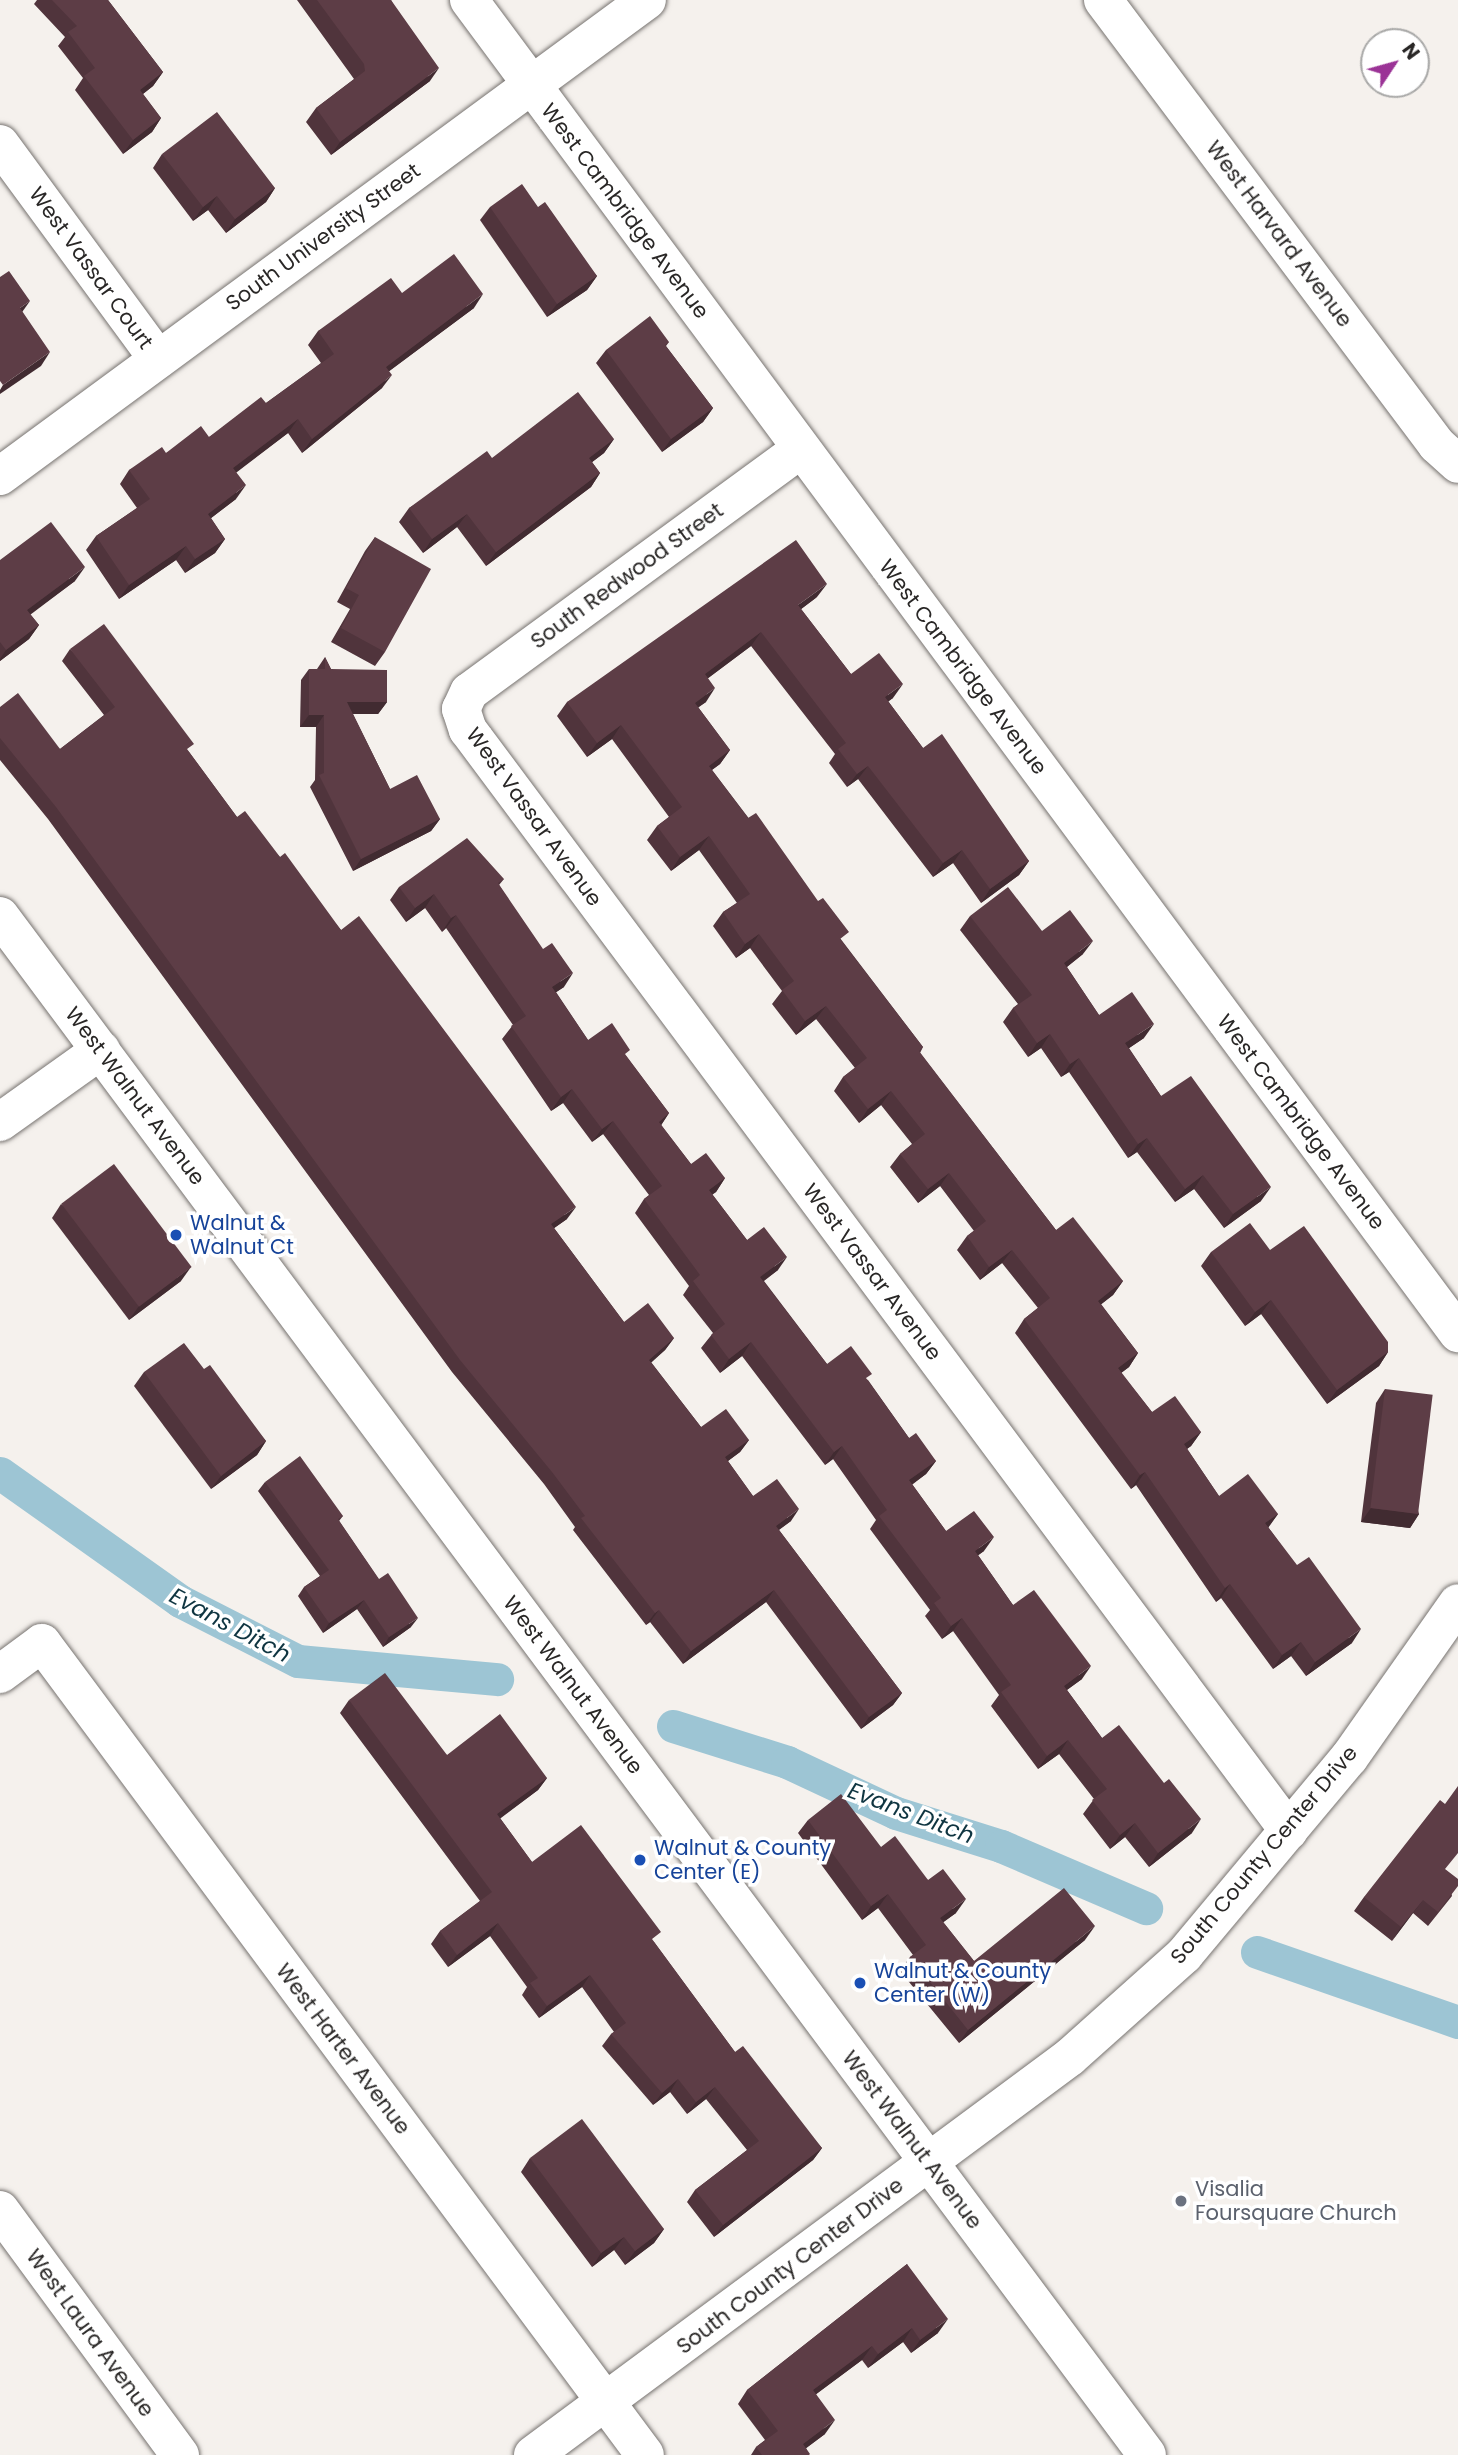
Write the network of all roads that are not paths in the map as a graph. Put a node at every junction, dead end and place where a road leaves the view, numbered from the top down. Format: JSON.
{"nodes":[{"id":1,"x":469,"y":0,"type":"edge"},
{"id":2,"x":647,"y":0,"type":"edge"},
{"id":3,"x":1103,"y":0,"type":"edge"},
{"id":4,"x":531,"y":85,"type":"junction"},
{"id":5,"x":0,"y":144,"type":"edge"},
{"id":6,"x":158,"y":359,"type":"junction"},
{"id":7,"x":801,"y":449,"type":"junction"},
{"id":8,"x":1458,"y":464,"type":"edge"},
{"id":9,"x":0,"y":476,"type":"edge"},
{"id":10,"x":461,"y":709,"type":"joint"},
{"id":11,"x":0,"y":916,"type":"edge"},
{"id":12,"x":101,"y":1050,"type":"junction"},
{"id":13,"x":0,"y":1122,"type":"edge"},
{"id":14,"x":1458,"y":1333,"type":"edge"},
{"id":15,"x":1458,"y":1603,"type":"edge"},
{"id":16,"x":0,"y":1674,"type":"edge"},
{"id":17,"x":1289,"y":1831,"type":"junction"},
{"id":18,"x":928,"y":2163,"type":"junction"},
{"id":19,"x":0,"y":2210,"type":"edge"},
{"id":20,"x":606,"y":2402,"type":"junction"},
{"id":21,"x":180,"y":2455,"type":"edge"},
{"id":22,"x":533,"y":2455,"type":"edge"},
{"id":23,"x":645,"y":2455,"type":"edge"},
{"id":24,"x":1147,"y":2455,"type":"edge"}],
"edges":[{"from":1,"to":4,"type":"street","name":"West Cambridge Avenue"},
{"from":2,"to":4,"type":"street","name":"South University Street"},
{"from":3,"to":8,"type":"street","name":"West Harvard Avenue"},
{"from":4,"to":6,"type":"street","name":"South University Street"},
{"from":4,"to":7,"type":"street","name":"West Cambridge Avenue"},
{"from":5,"to":6,"type":"street","name":"West Vassar Court"},
{"from":6,"to":9,"type":"street","name":"South University Street"},
{"from":7,"to":10,"type":"street","name":"South Redwood Street"},
{"from":7,"to":14,"type":"street","name":"West Cambridge Avenue"},
{"from":10,"to":17,"type":"street","name":"West Vassar Avenue"},
{"from":11,"to":12,"type":"street","name":"West Walnut Avenue"},
{"from":12,"to":13,"type":"street"},
{"from":12,"to":18,"type":"street","name":"West Walnut Avenue"},
{"from":15,"to":17,"type":"street","name":"South County Center Drive"},
{"from":16,"to":20,"type":"street","name":"West Harter Avenue"},
{"from":17,"to":18,"type":"street","name":"South County Center Drive"},
{"from":18,"to":20,"type":"street","name":"South County Center Drive"},
{"from":18,"to":24,"type":"street","name":"West Walnut Avenue"},
{"from":19,"to":21,"type":"street","name":"West Laura Avenue"},
{"from":20,"to":22,"type":"street","name":"South County Center Drive"},
{"from":20,"to":23,"type":"street","name":"West Harter Avenue"}]}
